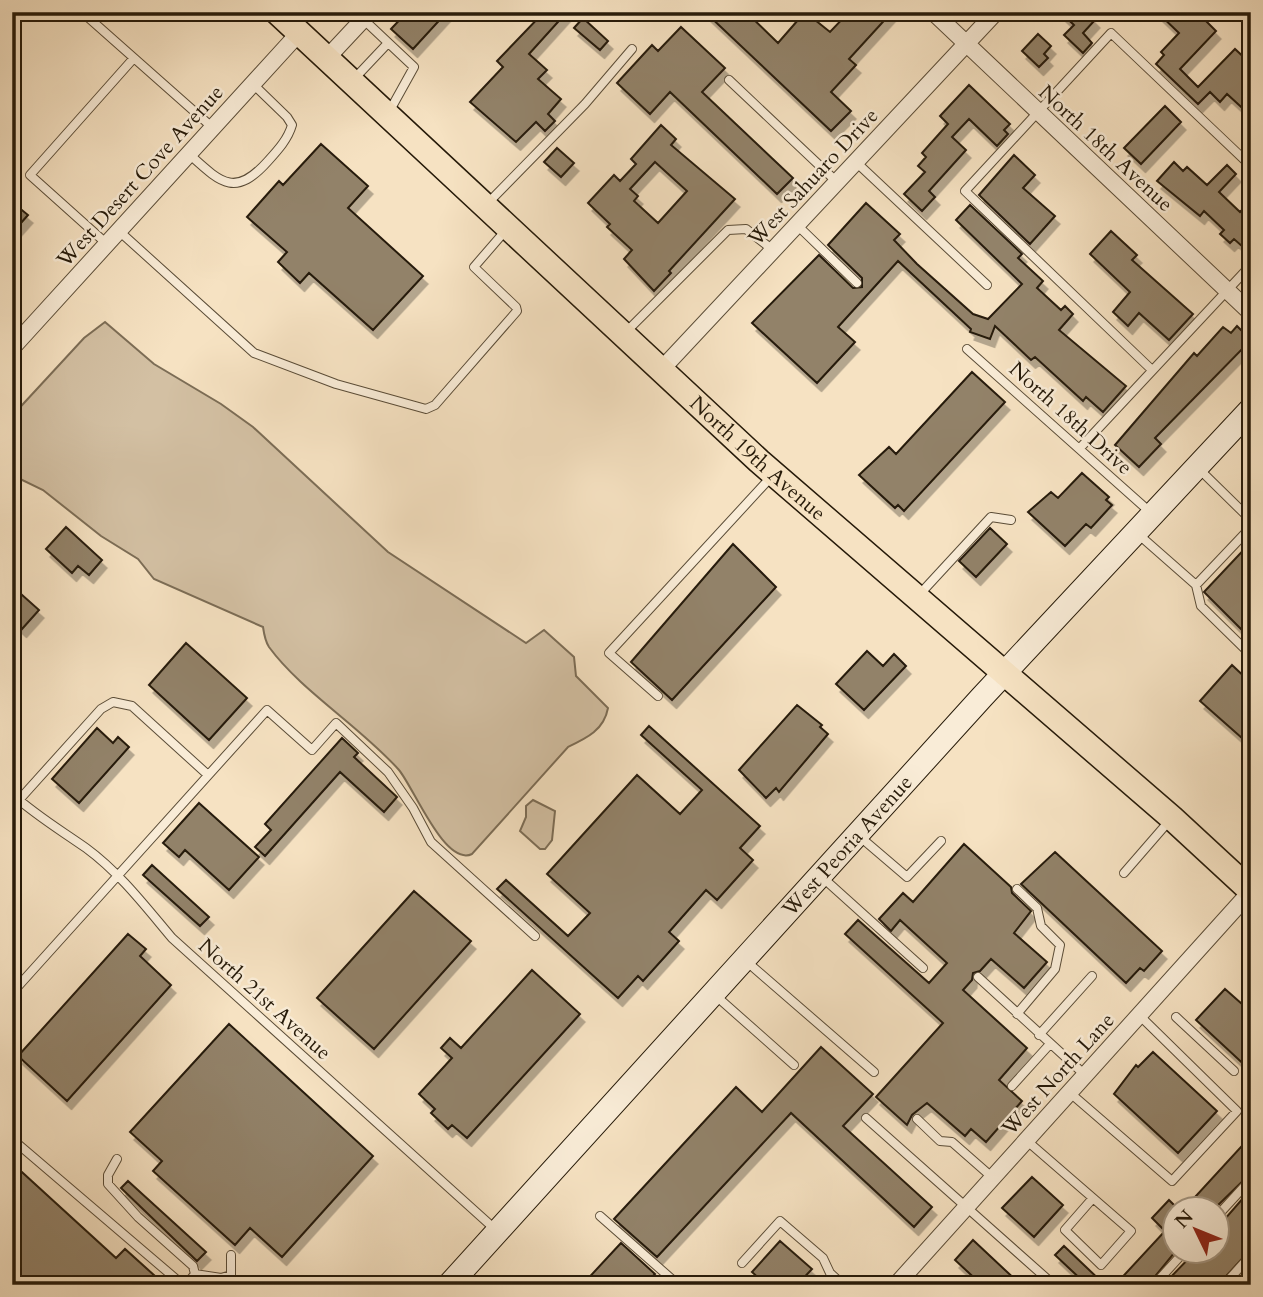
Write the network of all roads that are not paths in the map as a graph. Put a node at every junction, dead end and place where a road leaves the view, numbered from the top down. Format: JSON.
{"nodes":[{"id":1,"x":82,"y":12,"type":"edge"},
{"id":2,"x":278,"y":12,"type":"edge"},
{"id":3,"x":933,"y":12,"type":"edge"},
{"id":4,"x":996,"y":12,"type":"edge"},
{"id":5,"x":1247,"y":12,"type":"edge"},
{"id":6,"x":367,"y":16,"type":"edge"},
{"id":7,"x":1251,"y":16,"type":"edge"},
{"id":8,"x":299,"y":33,"type":"junction"},
{"id":9,"x":388,"y":43,"type":"junction"},
{"id":10,"x":967,"y":44,"type":"junction"},
{"id":11,"x":632,"y":49,"type":"dead end"},
{"id":12,"x":327,"y":58,"type":"junction"},
{"id":13,"x":133,"y":59,"type":"junction"},
{"id":14,"x":729,"y":80,"type":"dead end"},
{"id":15,"x":352,"y":81,"type":"junction"},
{"id":16,"x":253,"y":84,"type":"junction"},
{"id":17,"x":1038,"y":112,"type":"junction"},
{"id":18,"x":388,"y":114,"type":"junction"},
{"id":19,"x":213,"y":128,"type":"junction"},
{"id":20,"x":189,"y":154,"type":"junction"},
{"id":21,"x":856,"y":162,"type":"junction"},
{"id":22,"x":1251,"y":166,"type":"edge"},
{"id":23,"x":837,"y":182,"type":"junction"},
{"id":24,"x":485,"y":206,"type":"junction"},
{"id":25,"x":797,"y":225,"type":"junction"},
{"id":26,"x":508,"y":228,"type":"junction"},
{"id":27,"x":119,"y":231,"type":"junction"},
{"id":28,"x":107,"y":244,"type":"junction"},
{"id":29,"x":773,"y":250,"type":"junction"},
{"id":30,"x":1251,"y":265,"type":"edge"},
{"id":31,"x":857,"y":283,"type":"dead end"},
{"id":32,"x":987,"y":285,"type":"dead end"},
{"id":33,"x":1227,"y":291,"type":"junction"},
{"id":34,"x":1251,"y":313,"type":"edge"},
{"id":35,"x":622,"y":335,"type":"junction"},
{"id":36,"x":12,"y":348,"type":"edge"},
{"id":37,"x":967,"y":349,"type":"dead end"},
{"id":38,"x":1152,"y":370,"type":"junction"},
{"id":39,"x":660,"y":371,"type":"junction"},
{"id":40,"x":1251,"y":409,"type":"edge"},
{"id":41,"x":1080,"y":448,"type":"junction"},
{"id":42,"x":1196,"y":466,"type":"junction"},
{"id":43,"x":774,"y":474,"type":"junction"},
{"id":44,"x":1152,"y":514,"type":"junction"},
{"id":45,"x":1011,"y":520,"type":"dead end"},
{"id":46,"x":1251,"y":520,"type":"edge"},
{"id":47,"x":1251,"y":527,"type":"edge"},
{"id":48,"x":1136,"y":532,"type":"junction"},
{"id":49,"x":1196,"y":585,"type":"junction"},
{"id":50,"x":916,"y":598,"type":"junction"},
{"id":51,"x":1251,"y":655,"type":"edge"},
{"id":52,"x":1004,"y":673,"type":"junction"},
{"id":53,"x":658,"y":696,"type":"dead end"},
{"id":54,"x":208,"y":775,"type":"junction"},
{"id":55,"x":16,"y":797,"type":"edge"},
{"id":56,"x":1172,"y":818,"type":"junction"},
{"id":57,"x":857,"y":834,"type":"junction"},
{"id":58,"x":941,"y":841,"type":"dead end"},
{"id":59,"x":1124,"y":873,"type":"dead end"},
{"id":60,"x":820,"y":875,"type":"junction"},
{"id":61,"x":117,"y":876,"type":"junction"},
{"id":62,"x":1017,"y":889,"type":"dead end"},
{"id":63,"x":1251,"y":891,"type":"edge"},
{"id":64,"x":535,"y":936,"type":"dead end"},
{"id":65,"x":743,"y":959,"type":"junction"},
{"id":66,"x":923,"y":968,"type":"dead end"},
{"id":67,"x":1093,"y":976,"type":"dead end"},
{"id":68,"x":978,"y":977,"type":"dead end"},
{"id":69,"x":12,"y":993,"type":"edge"},
{"id":70,"x":712,"y":993,"type":"junction"},
{"id":71,"x":1017,"y":1014,"type":"junction"},
{"id":72,"x":1139,"y":1015,"type":"junction"},
{"id":73,"x":1176,"y":1017,"type":"dead end"},
{"id":74,"x":1039,"y":1035,"type":"junction"},
{"id":75,"x":1050,"y":1044,"type":"junction"},
{"id":76,"x":794,"y":1065,"type":"dead end"},
{"id":77,"x":1234,"y":1071,"type":"dead end"},
{"id":78,"x":874,"y":1072,"type":"dead end"},
{"id":79,"x":1085,"y":1075,"type":"junction"},
{"id":80,"x":1012,"y":1086,"type":"dead end"},
{"id":81,"x":1069,"y":1092,"type":"junction"},
{"id":82,"x":866,"y":1118,"type":"dead end"},
{"id":83,"x":917,"y":1119,"type":"dead end"},
{"id":84,"x":12,"y":1139,"type":"edge"},
{"id":85,"x":1026,"y":1140,"type":"junction"},
{"id":86,"x":117,"y":1159,"type":"dead end"},
{"id":87,"x":993,"y":1178,"type":"junction"},
{"id":88,"x":1251,"y":1178,"type":"edge"},
{"id":89,"x":1093,"y":1198,"type":"junction"},
{"id":90,"x":1232,"y":1199,"type":"edge"},
{"id":91,"x":967,"y":1206,"type":"junction"},
{"id":92,"x":600,"y":1216,"type":"dead end"},
{"id":93,"x":497,"y":1231,"type":"junction"},
{"id":94,"x":231,"y":1255,"type":"dead end"},
{"id":95,"x":1251,"y":1255,"type":"edge"},
{"id":96,"x":742,"y":1263,"type":"dead end"},
{"id":97,"x":1171,"y":1266,"type":"edge"},
{"id":98,"x":195,"y":1274,"type":"junction"},
{"id":99,"x":675,"y":1282,"type":"dead end"},
{"id":100,"x":184,"y":1285,"type":"edge"},
{"id":101,"x":449,"y":1285,"type":"edge"},
{"id":102,"x":843,"y":1285,"type":"edge"},
{"id":103,"x":896,"y":1285,"type":"edge"},
{"id":104,"x":1054,"y":1285,"type":"edge"},
{"id":105,"x":1154,"y":1285,"type":"edge"},
{"id":106,"x":1224,"y":1285,"type":"edge"}],
"edges":[{"from":1,"to":13,"type":"lane"},
{"from":2,"to":8,"type":"main road","name":"North 19th Avenue"},
{"from":3,"to":10,"type":"street","name":"North 18th Avenue"},
{"from":4,"to":10,"type":"street","name":"West Sahuaro Drive"},
{"from":5,"to":7,"type":"street"},
{"from":6,"to":9,"type":"lane"},
{"from":6,"to":12,"type":"street"},
{"from":8,"to":12,"type":"main road","name":"North 19th Avenue"},
{"from":8,"to":16,"type":"street","name":"West Desert Cove Avenue"},
{"from":9,"to":15,"type":"lane"},
{"from":9,"to":18,"type":"lane"},
{"from":10,"to":17,"type":"street","name":"North 18th Avenue"},
{"from":10,"to":21,"type":"street","name":"West Sahuaro Drive"},
{"from":11,"to":24,"type":"lane"},
{"from":12,"to":15,"type":"main road","name":"North 19th Avenue"},
{"from":13,"to":19,"type":"lane"},
{"from":13,"to":28,"type":"lane"},
{"from":14,"to":23,"type":"lane"},
{"from":15,"to":18,"type":"main road","name":"North 19th Avenue"},
{"from":16,"to":19,"type":"street","name":"West Desert Cove Avenue"},
{"from":16,"to":20,"type":"lane"},
{"from":17,"to":22,"type":"lane"},
{"from":17,"to":33,"type":"street","name":"North 18th Avenue"},
{"from":17,"to":38,"type":"lane"},
{"from":18,"to":24,"type":"main road","name":"North 19th Avenue"},
{"from":19,"to":20,"type":"street","name":"West Desert Cove Avenue"},
{"from":20,"to":27,"type":"street","name":"West Desert Cove Avenue"},
{"from":21,"to":23,"type":"street","name":"West Sahuaro Drive"},
{"from":21,"to":32,"type":"lane"},
{"from":23,"to":25,"type":"street","name":"West Sahuaro Drive"},
{"from":24,"to":26,"type":"main road","name":"North 19th Avenue"},
{"from":25,"to":29,"type":"street","name":"West Sahuaro Drive"},
{"from":25,"to":31,"type":"lane"},
{"from":26,"to":27,"type":"lane"},
{"from":26,"to":35,"type":"main road","name":"North 19th Avenue"},
{"from":27,"to":28,"type":"street","name":"West Desert Cove Avenue"},
{"from":28,"to":36,"type":"street","name":"West Desert Cove Avenue"},
{"from":29,"to":35,"type":"lane"},
{"from":29,"to":39,"type":"street","name":"West Sahuaro Drive"},
{"from":30,"to":33,"type":"lane"},
{"from":33,"to":34,"type":"street","name":"North 18th Avenue"},
{"from":33,"to":38,"type":"lane"},
{"from":35,"to":39,"type":"main road","name":"North 19th Avenue"},
{"from":37,"to":41,"type":"lane","name":"North 18th Drive"},
{"from":38,"to":41,"type":"lane"},
{"from":39,"to":43,"type":"main road","name":"North 19th Avenue"},
{"from":40,"to":42,"type":"main road","name":"West Peoria Avenue"},
{"from":41,"to":44,"type":"lane","name":"North 18th Drive"},
{"from":42,"to":44,"type":"main road","name":"West Peoria Avenue"},
{"from":42,"to":46,"type":"lane"},
{"from":43,"to":50,"type":"main road","name":"North 19th Avenue"},
{"from":43,"to":53,"type":"lane"},
{"from":44,"to":48,"type":"main road","name":"West Peoria Avenue"},
{"from":45,"to":50,"type":"lane"},
{"from":47,"to":49,"type":"lane"},
{"from":48,"to":49,"type":"lane"},
{"from":48,"to":52,"type":"main road","name":"West Peoria Avenue"},
{"from":49,"to":51,"type":"lane"},
{"from":50,"to":52,"type":"main road","name":"North 19th Avenue"},
{"from":52,"to":56,"type":"main road","name":"North 19th Avenue"},
{"from":52,"to":57,"type":"main road","name":"West Peoria Avenue"},
{"from":54,"to":55,"type":"lane"},
{"from":54,"to":61,"type":"lane"},
{"from":54,"to":64,"type":"lane"},
{"from":55,"to":61,"type":"lane","name":"North 21st Avenue"},
{"from":56,"to":59,"type":"lane"},
{"from":56,"to":63,"type":"main road","name":"North 19th Avenue"},
{"from":57,"to":58,"type":"lane"},
{"from":57,"to":60,"type":"main road","name":"West Peoria Avenue"},
{"from":60,"to":65,"type":"main road","name":"West Peoria Avenue"},
{"from":60,"to":66,"type":"lane"},
{"from":61,"to":69,"type":"lane"},
{"from":61,"to":93,"type":"lane","name":"North 21st Avenue"},
{"from":62,"to":71,"type":"lane"},
{"from":63,"to":72,"type":"street","name":"West North Lane"},
{"from":65,"to":70,"type":"main road","name":"West Peoria Avenue"},
{"from":65,"to":78,"type":"lane"},
{"from":67,"to":74,"type":"lane"},
{"from":68,"to":71,"type":"lane"},
{"from":70,"to":76,"type":"lane"},
{"from":70,"to":93,"type":"main road","name":"West Peoria Avenue"},
{"from":71,"to":74,"type":"lane"},
{"from":72,"to":79,"type":"street","name":"West North Lane"},
{"from":72,"to":81,"type":"lane"},
{"from":73,"to":77,"type":"lane"},
{"from":74,"to":75,"type":"lane"},
{"from":75,"to":79,"type":"lane"},
{"from":75,"to":80,"type":"lane"},
{"from":79,"to":81,"type":"street","name":"West North Lane"},
{"from":81,"to":85,"type":"street","name":"West North Lane"},
{"from":82,"to":91,"type":"lane"},
{"from":83,"to":87,"type":"lane"},
{"from":84,"to":100,"type":"lane"},
{"from":85,"to":87,"type":"street","name":"West North Lane"},
{"from":85,"to":89,"type":"lane"},
{"from":86,"to":98,"type":"lane"},
{"from":87,"to":91,"type":"street","name":"West North Lane"},
{"from":88,"to":90,"type":"lane"},
{"from":89,"to":89,"type":"lane"},
{"from":91,"to":103,"type":"street","name":"West North Lane"},
{"from":91,"to":104,"type":"lane"},
{"from":92,"to":99,"type":"lane"},
{"from":93,"to":101,"type":"main road","name":"West Peoria Avenue"},
{"from":94,"to":98,"type":"lane"},
{"from":95,"to":106,"type":"lane"},
{"from":96,"to":102,"type":"lane"},
{"from":97,"to":105,"type":"lane"},
{"from":98,"to":100,"type":"lane"}]}
